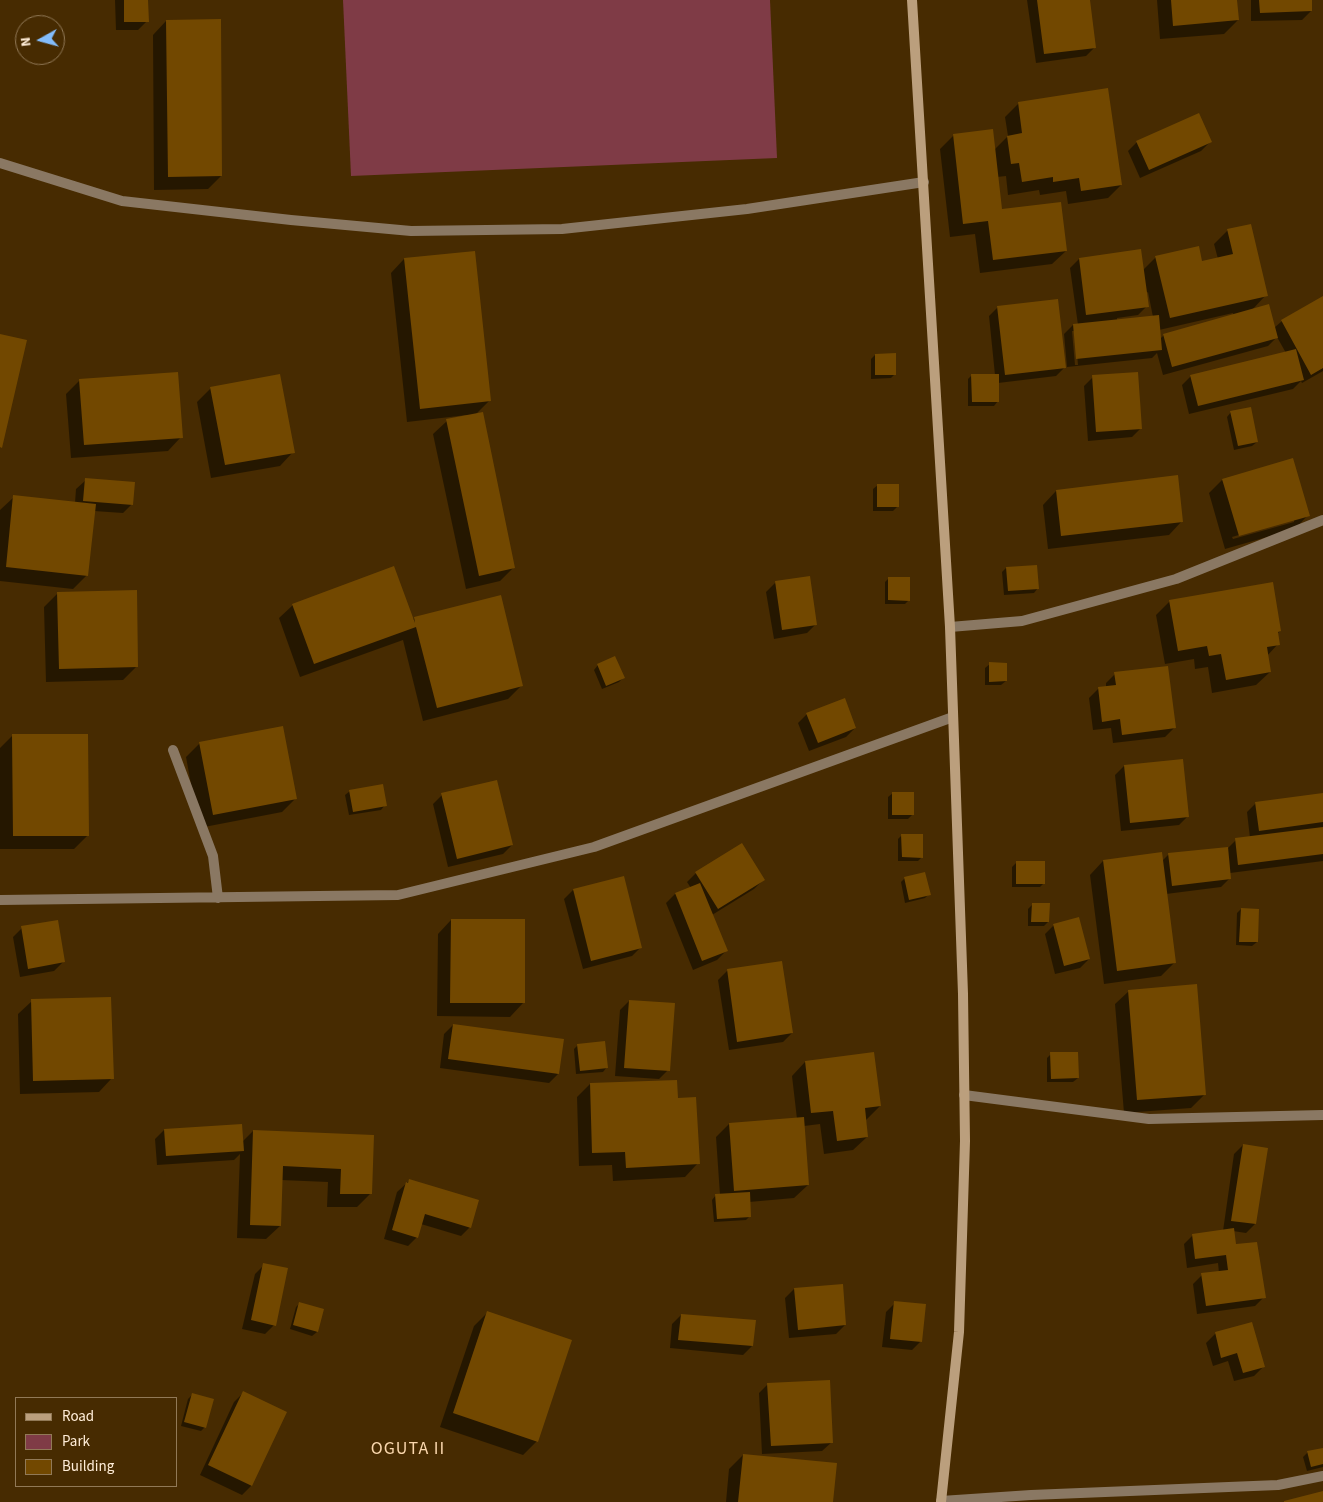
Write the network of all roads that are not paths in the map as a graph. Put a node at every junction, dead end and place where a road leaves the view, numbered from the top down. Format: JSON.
{"nodes":[{"id":1,"x":912,"y":0,"type":"edge"},
{"id":2,"x":0,"y":163,"type":"edge"},
{"id":3,"x":924,"y":182,"type":"junction"},
{"id":4,"x":1323,"y":520,"type":"edge"},
{"id":5,"x":950,"y":627,"type":"junction"},
{"id":6,"x":953,"y":717,"type":"junction"},
{"id":7,"x":173,"y":750,"type":"dead end"},
{"id":8,"x":218,"y":898,"type":"junction"},
{"id":9,"x":0,"y":900,"type":"edge"},
{"id":10,"x":964,"y":1095,"type":"junction"},
{"id":11,"x":1323,"y":1115,"type":"edge"},
{"id":12,"x":1323,"y":1476,"type":"edge"},
{"id":13,"x":941,"y":1501,"type":"edge"}],
"edges":[{"from":1,"to":3,"type":"main road"},
{"from":2,"to":3,"type":"street"},
{"from":3,"to":5,"type":"main road"},
{"from":4,"to":5,"type":"street"},
{"from":5,"to":6,"type":"main road"},
{"from":6,"to":8,"type":"street"},
{"from":6,"to":10,"type":"main road"},
{"from":7,"to":8,"type":"street"},
{"from":8,"to":9,"type":"street"},
{"from":10,"to":11,"type":"street"},
{"from":10,"to":13,"type":"main road"},
{"from":12,"to":13,"type":"street"}]}
